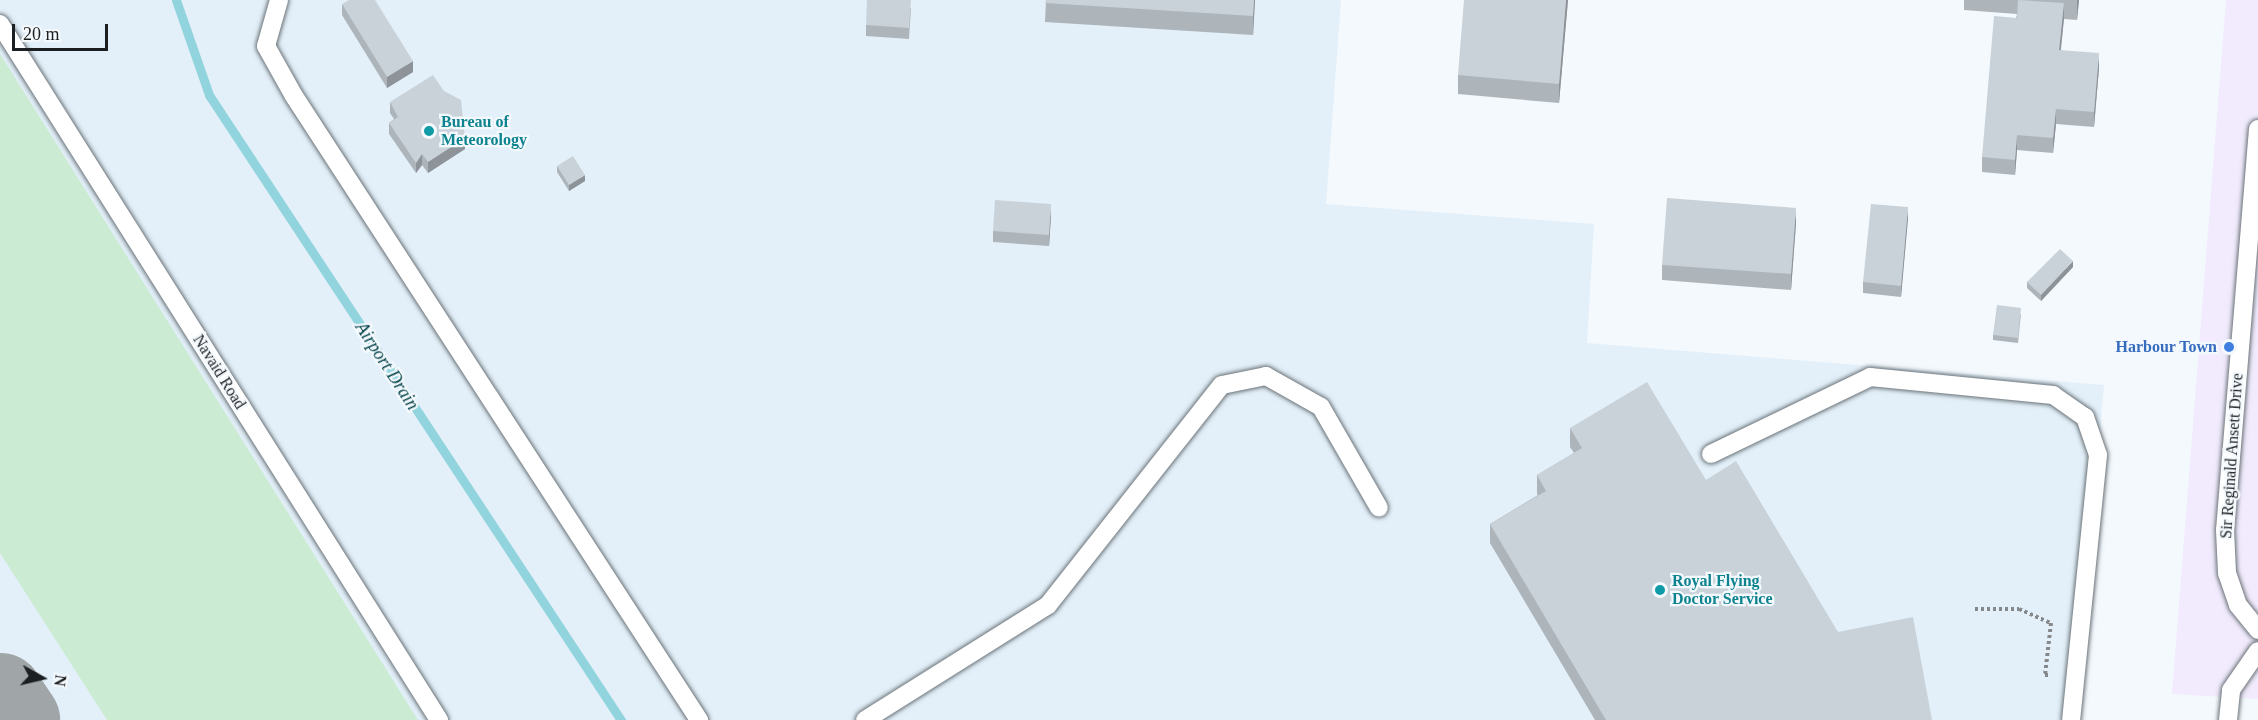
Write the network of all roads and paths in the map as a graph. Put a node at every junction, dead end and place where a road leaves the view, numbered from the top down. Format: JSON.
{"nodes":[{"id":1,"x":279,"y":0,"type":"edge"},
{"id":2,"x":0,"y":24,"type":"edge"},
{"id":3,"x":2258,"y":129,"type":"edge"},
{"id":4,"x":1711,"y":454,"type":"dead end"},
{"id":5,"x":1379,"y":508,"type":"dead end"},
{"id":6,"x":1975,"y":609,"type":"dead end"},
{"id":7,"x":2258,"y":630,"type":"edge"},
{"id":8,"x":2258,"y":651,"type":"edge"},
{"id":9,"x":2054,"y":676,"type":"dead end"},
{"id":10,"x":438,"y":720,"type":"edge"},
{"id":11,"x":699,"y":720,"type":"edge"},
{"id":12,"x":865,"y":720,"type":"edge"},
{"id":13,"x":2071,"y":720,"type":"edge"},
{"id":14,"x":2228,"y":720,"type":"edge"}],
"edges":[{"from":1,"to":11,"type":"lane"},
{"from":2,"to":10,"type":"lane","name":"Navaid Road"},
{"from":3,"to":7,"type":"lane","name":"Sir Reginald Ansett Drive"},
{"from":4,"to":13,"type":"lane"},
{"from":5,"to":12,"type":"lane"},
{"from":6,"to":9,"type":"path"},
{"from":8,"to":14,"type":"lane"}]}
